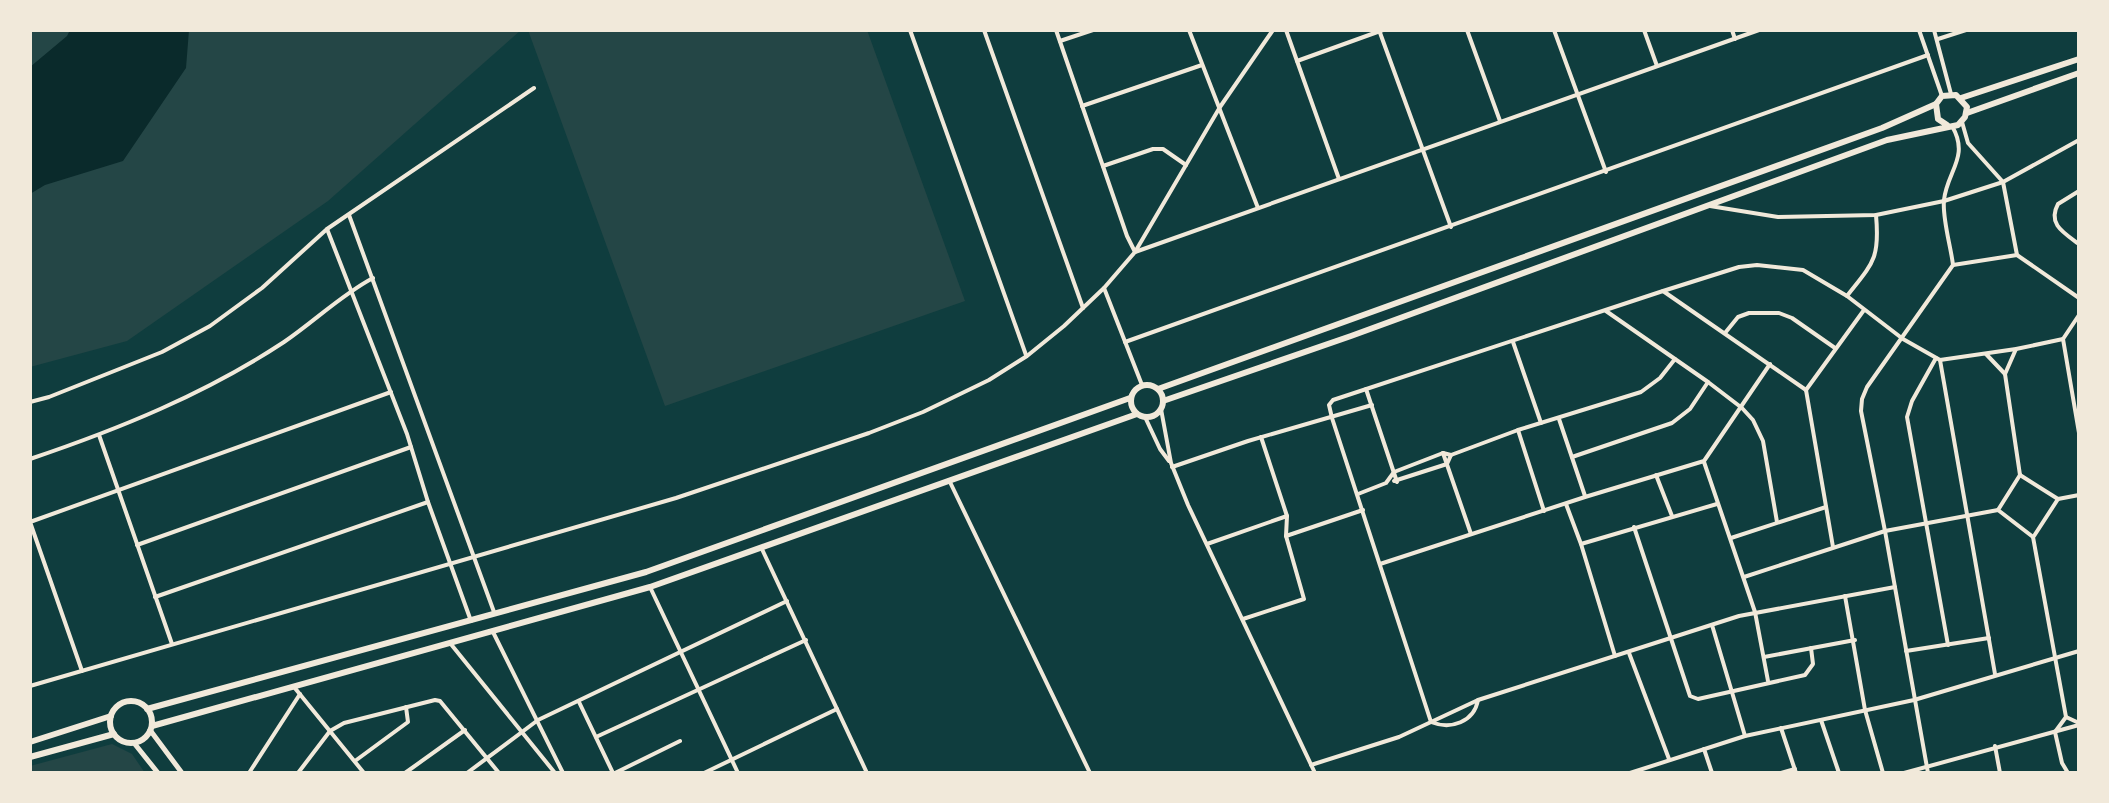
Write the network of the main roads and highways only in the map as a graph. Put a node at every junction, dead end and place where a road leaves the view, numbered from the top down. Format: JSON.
{"nodes":[{"id":1,"x":2079,"y":59,"type":"edge"},
{"id":2,"x":2079,"y":73,"type":"edge"},
{"id":3,"x":1961,"y":98,"type":"junction"},
{"id":4,"x":1936,"y":104,"type":"junction"},
{"id":5,"x":1967,"y":113,"type":"junction"},
{"id":6,"x":1949,"y":126,"type":"junction"},
{"id":7,"x":1158,"y":389,"type":"junction"},
{"id":8,"x":1130,"y":398,"type":"junction"},
{"id":9,"x":1163,"y":401,"type":"junction"},
{"id":10,"x":1137,"y":414,"type":"junction"},
{"id":11,"x":147,"y":709,"type":"junction"},
{"id":12,"x":111,"y":716,"type":"junction"},
{"id":13,"x":151,"y":728,"type":"junction"},
{"id":14,"x":114,"y":734,"type":"junction"},
{"id":15,"x":30,"y":742,"type":"edge"},
{"id":16,"x":30,"y":757,"type":"edge"}],
"edges":[{"from":1,"to":3,"type":"main road"},
{"from":2,"to":5,"type":"main road"},
{"from":3,"to":4,"type":"main road"},
{"from":3,"to":5,"type":"main road"},
{"from":4,"to":6,"type":"main road"},
{"from":4,"to":7,"type":"main road"},
{"from":5,"to":6,"type":"main road"},
{"from":6,"to":9,"type":"main road"},
{"from":7,"to":8,"type":"main road"},
{"from":7,"to":9,"type":"main road"},
{"from":8,"to":10,"type":"main road"},
{"from":8,"to":11,"type":"main road"},
{"from":9,"to":10,"type":"main road"},
{"from":10,"to":13,"type":"main road"},
{"from":11,"to":12,"type":"main road"},
{"from":11,"to":13,"type":"main road"},
{"from":12,"to":14,"type":"main road"},
{"from":12,"to":15,"type":"main road"},
{"from":13,"to":14,"type":"main road"},
{"from":14,"to":16,"type":"main road"}]}
